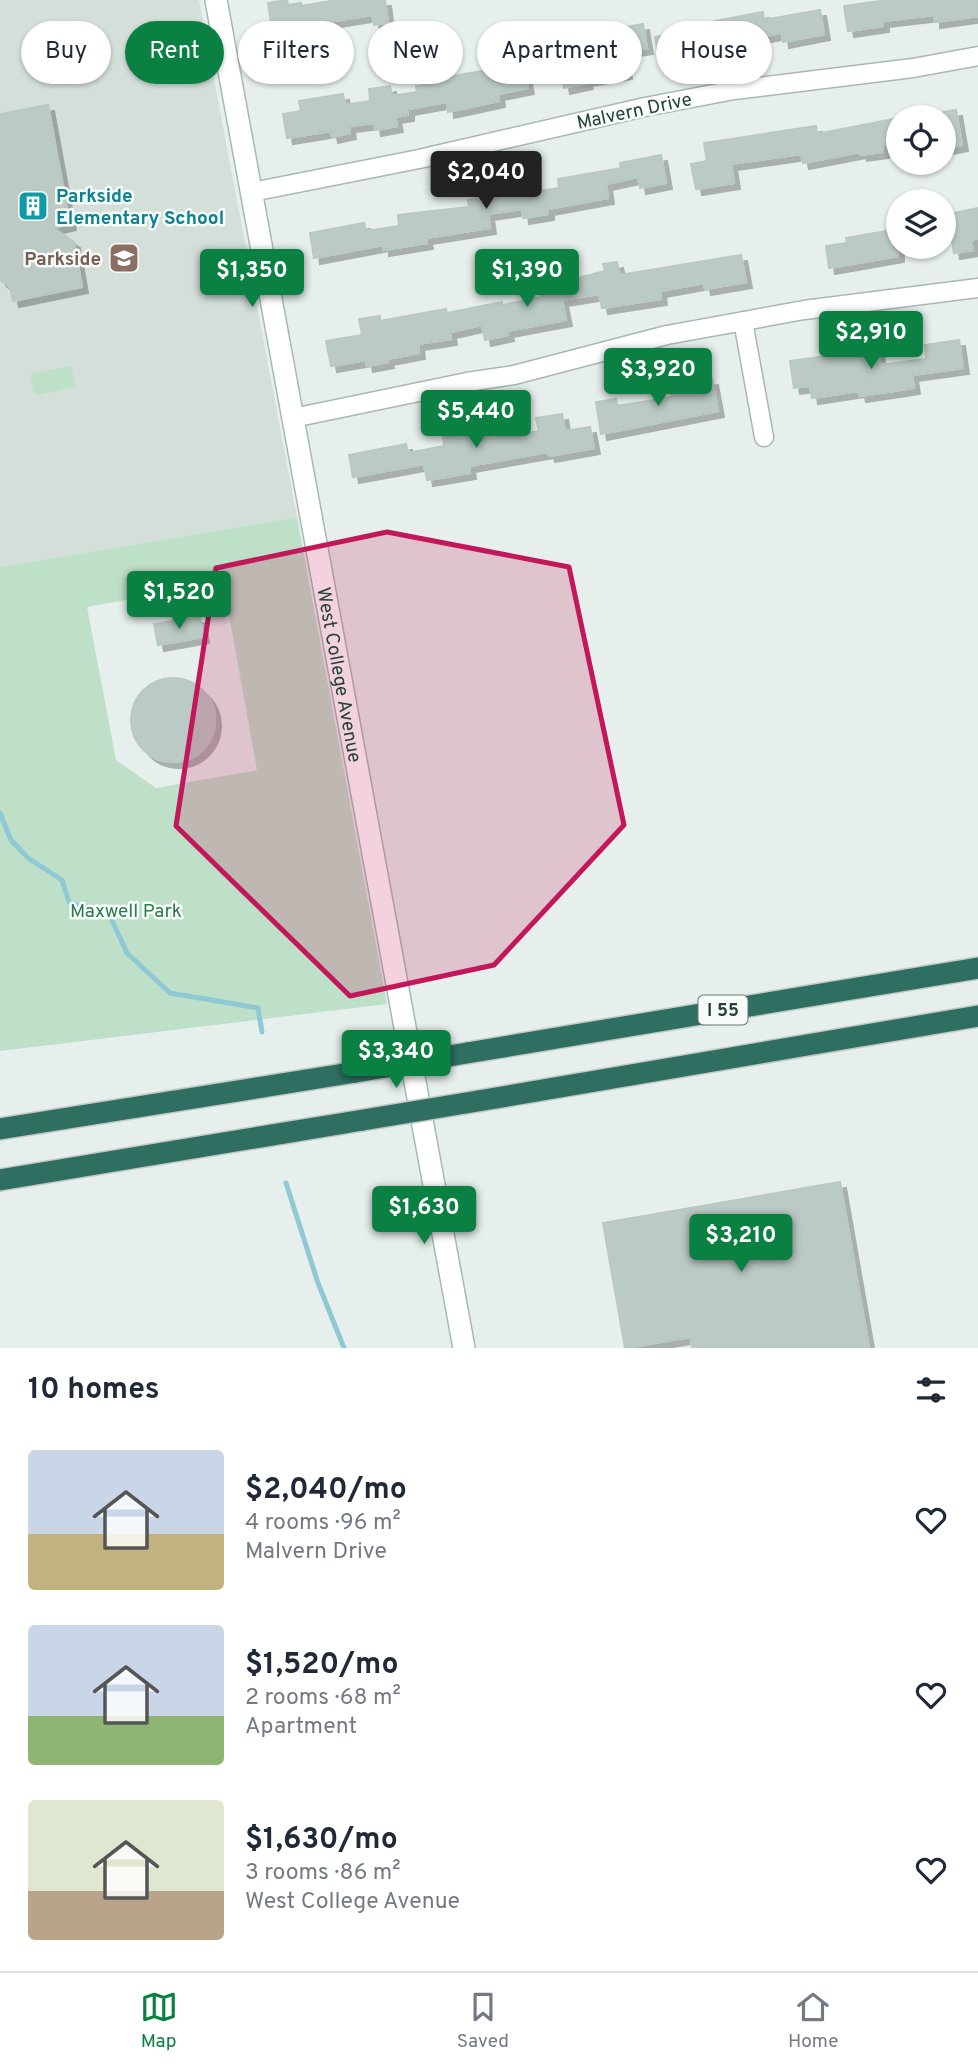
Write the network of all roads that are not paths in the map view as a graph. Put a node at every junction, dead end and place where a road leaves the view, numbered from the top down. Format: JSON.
{"nodes":[{"id":1,"x":216,"y":0,"type":"edge"},
{"id":2,"x":978,"y":56,"type":"edge"},
{"id":3,"x":252,"y":192,"type":"junction"},
{"id":4,"x":978,"y":288,"type":"edge"},
{"id":5,"x":743,"y":321,"type":"junction"},
{"id":6,"x":293,"y":418,"type":"junction"},
{"id":7,"x":764,"y":437,"type":"dead end"},
{"id":8,"x":978,"y":968,"type":"edge"},
{"id":9,"x":978,"y":1016,"type":"edge"},
{"id":10,"x":0,"y":1129,"type":"edge"},
{"id":11,"x":0,"y":1180,"type":"edge"},
{"id":12,"x":464,"y":1348,"type":"edge"}],
"edges":[{"from":1,"to":3,"type":"main road","name":"West College Avenue"},
{"from":2,"to":3,"type":"street","name":"Malvern Drive"},
{"from":3,"to":6,"type":"main road","name":"West College Avenue"},
{"from":4,"to":5,"type":"street"},
{"from":5,"to":6,"type":"street"},
{"from":5,"to":7,"type":"street"},
{"from":6,"to":12,"type":"main road","name":"West College Avenue"},
{"from":8,"to":10,"type":"highway","number":"I 55","bridge":true},
{"from":9,"to":11,"type":"highway","bridge":true}]}
